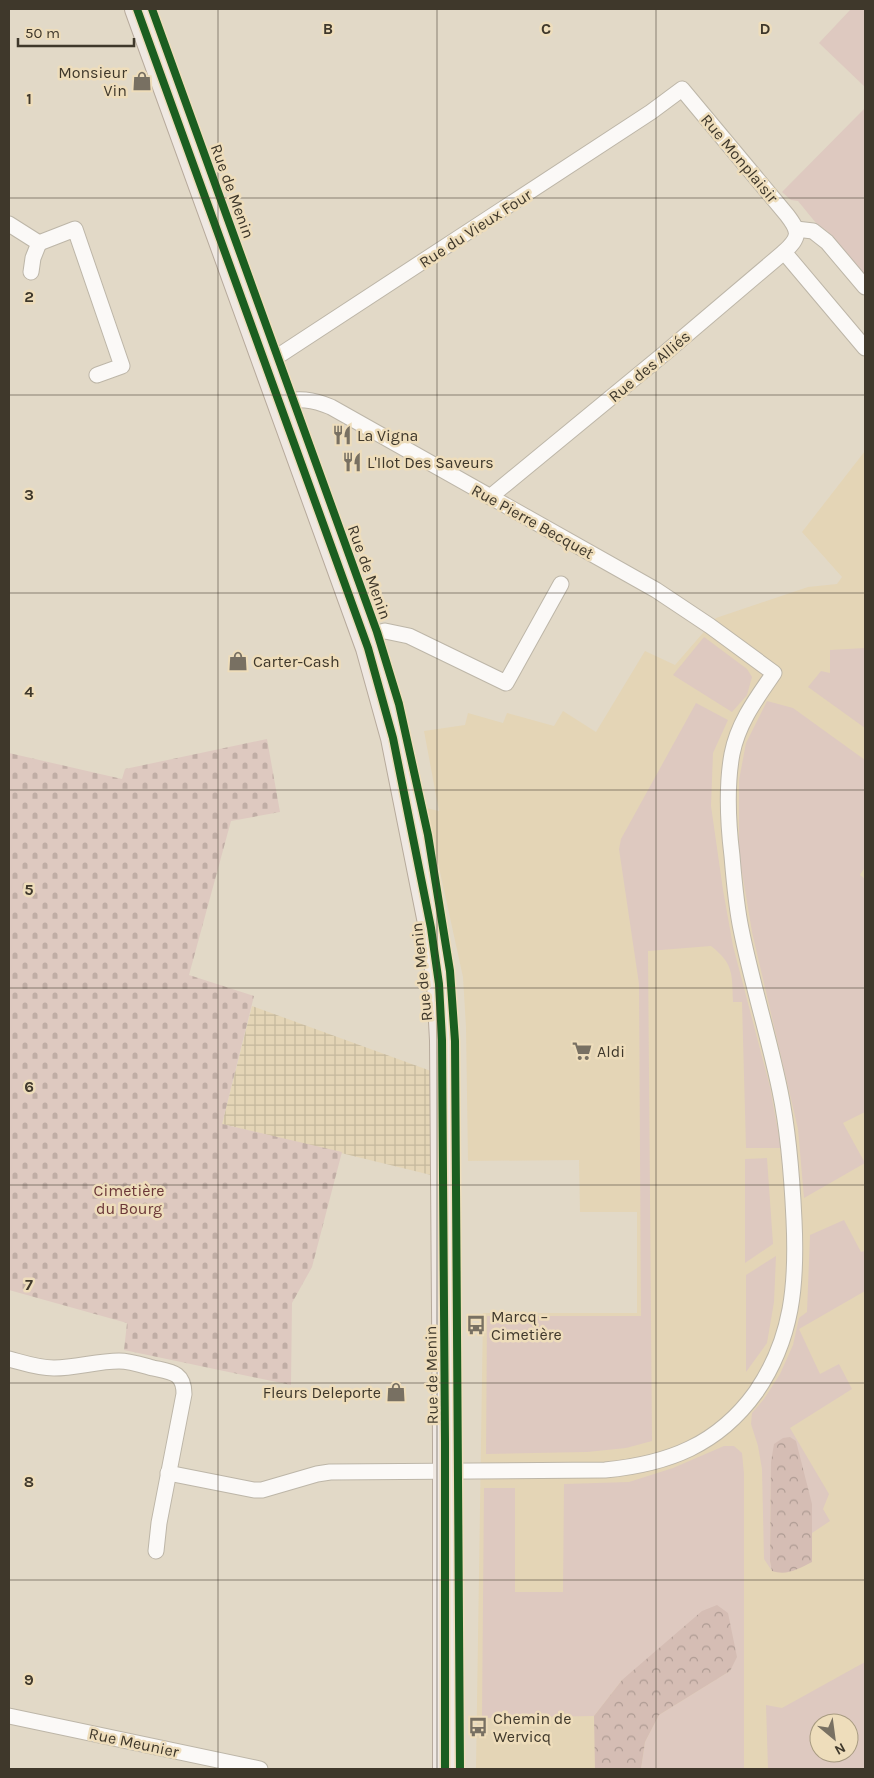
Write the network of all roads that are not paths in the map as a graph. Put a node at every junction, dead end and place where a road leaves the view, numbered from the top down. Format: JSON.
{"nodes":[{"id":1,"x":137,"y":9,"type":"edge"},
{"id":2,"x":152,"y":9,"type":"edge"},
{"id":3,"x":682,"y":89,"type":"joint"},
{"id":4,"x":9,"y":224,"type":"edge"},
{"id":5,"x":796,"y":229,"type":"junction"},
{"id":6,"x":39,"y":243,"type":"junction"},
{"id":7,"x":784,"y":252,"type":"junction"},
{"id":8,"x":32,"y":272,"type":"dead end"},
{"id":9,"x":865,"y":287,"type":"edge"},
{"id":10,"x":865,"y":348,"type":"edge"},
{"id":11,"x":272,"y":360,"type":"junction"},
{"id":12,"x":97,"y":375,"type":"dead end"},
{"id":13,"x":286,"y":401,"type":"junction"},
{"id":14,"x":490,"y":497,"type":"junction"},
{"id":15,"x":561,"y":584,"type":"dead end"},
{"id":16,"x":370,"y":634,"type":"junction"},
{"id":17,"x":9,"y":1360,"type":"edge"},
{"id":18,"x":452,"y":1472,"type":"junction"},
{"id":19,"x":168,"y":1473,"type":"junction"},
{"id":20,"x":156,"y":1552,"type":"dead end"},
{"id":21,"x":9,"y":1716,"type":"edge"},
{"id":22,"x":260,"y":1769,"type":"edge"},
{"id":23,"x":445,"y":1769,"type":"edge"},
{"id":24,"x":460,"y":1769,"type":"edge"}],
"edges":[{"from":1,"to":11,"type":"main road","name":"Rue de Menin"},
{"from":2,"to":11,"type":"main road","name":"Rue de Menin"},
{"from":3,"to":5,"type":"street","name":"Rue Monplaisir"},
{"from":3,"to":11,"type":"street","name":"Rue du Vieux Four"},
{"from":4,"to":6,"type":"street"},
{"from":5,"to":7,"type":"street","name":"Rue des Alliés"},
{"from":5,"to":9,"type":"street"},
{"from":6,"to":8,"type":"street"},
{"from":6,"to":12,"type":"street"},
{"from":7,"to":10,"type":"street"},
{"from":7,"to":14,"type":"street","name":"Rue des Alliés"},
{"from":11,"to":13,"type":"main road","name":"Rue de Menin"},
{"from":13,"to":14,"type":"street","name":"Rue Pierre Becquet"},
{"from":13,"to":16,"type":"main road","name":"Rue de Menin"},
{"from":14,"to":18,"type":"street","name":"Rue Pierre Becquet"},
{"from":15,"to":16,"type":"street"},
{"from":16,"to":18,"type":"main road","name":"Rue de Menin"},
{"from":17,"to":19,"type":"street"},
{"from":18,"to":19,"type":"street"},
{"from":18,"to":23,"type":"main road","name":"Rue de Menin"},
{"from":18,"to":24,"type":"main road","name":"Rue de Menin"},
{"from":19,"to":20,"type":"street"},
{"from":21,"to":22,"type":"street","name":"Rue Meunier"}]}
